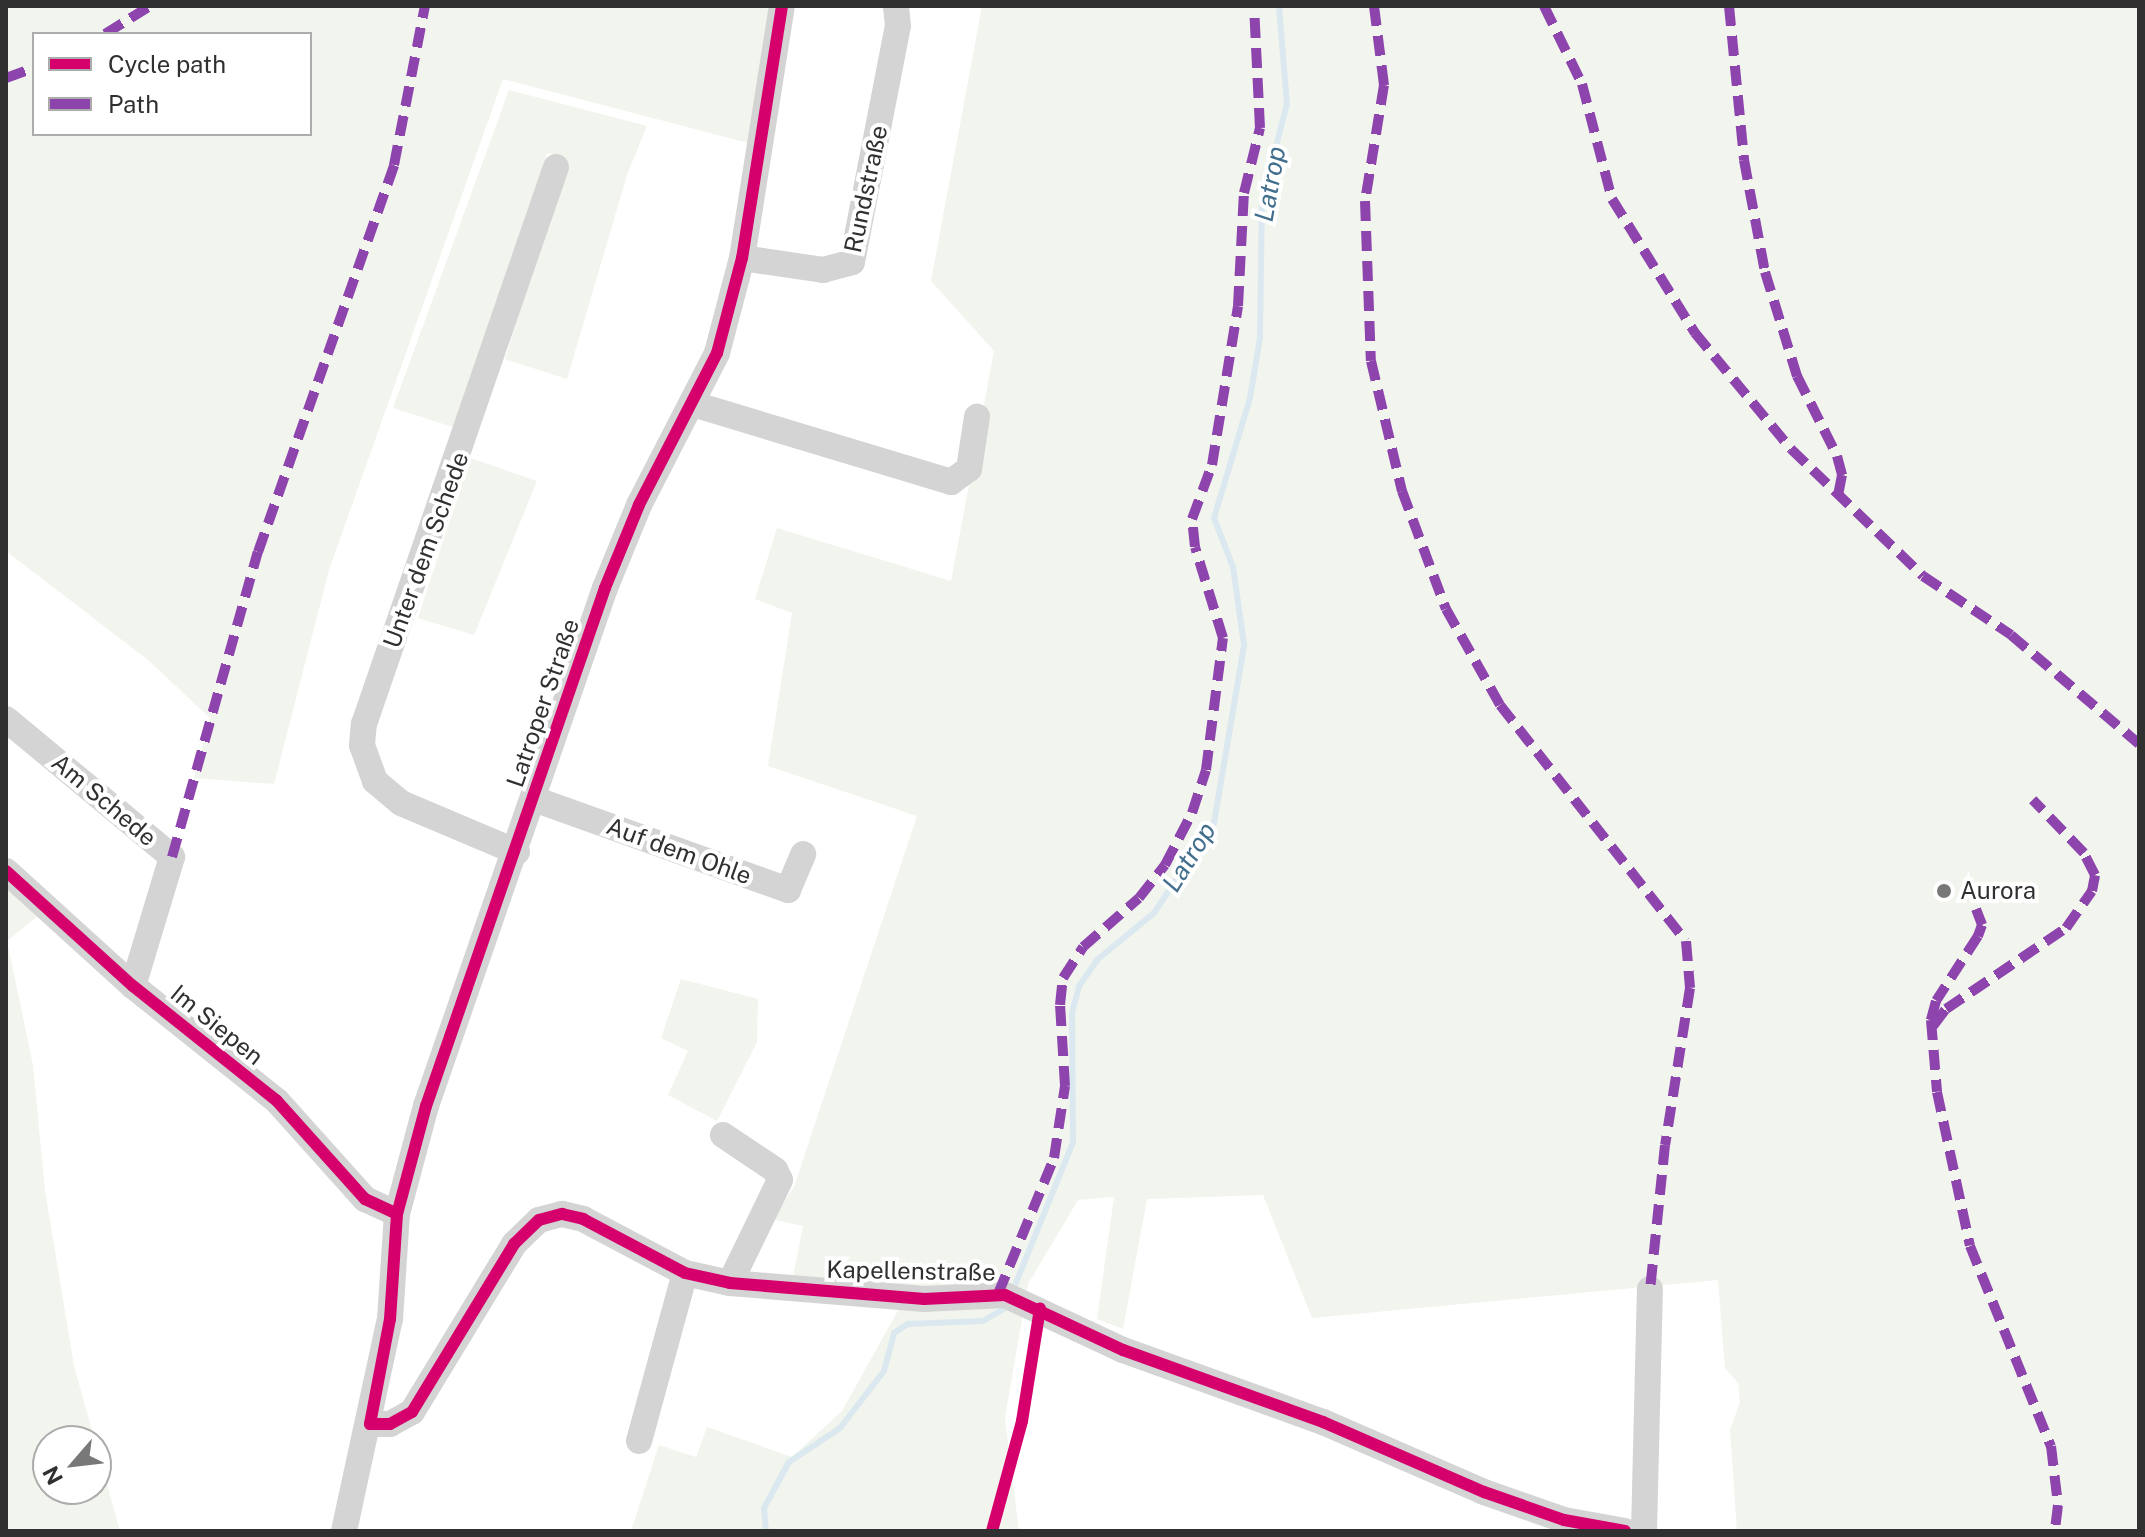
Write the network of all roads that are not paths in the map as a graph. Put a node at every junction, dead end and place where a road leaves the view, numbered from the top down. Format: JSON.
{"nodes":[{"id":1,"x":782,"y":6,"type":"edge"},
{"id":2,"x":896,"y":6,"type":"edge"},
{"id":3,"x":556,"y":167,"type":"dead end"},
{"id":4,"x":742,"y":258,"type":"junction"},
{"id":5,"x":693,"y":404,"type":"junction"},
{"id":6,"x":977,"y":417,"type":"dead end"},
{"id":7,"x":6,"y":719,"type":"edge"},
{"id":8,"x":534,"y":799,"type":"junction"},
{"id":9,"x":517,"y":852,"type":"junction"},
{"id":10,"x":803,"y":854,"type":"dead end"},
{"id":11,"x":6,"y":871,"type":"edge"},
{"id":12,"x":133,"y":986,"type":"junction"},
{"id":13,"x":723,"y":1135,"type":"dead end"},
{"id":14,"x":397,"y":1214,"type":"junction"},
{"id":15,"x":685,"y":1273,"type":"junction"},
{"id":16,"x":730,"y":1283,"type":"junction"},
{"id":17,"x":1650,"y":1289,"type":"dead end"},
{"id":18,"x":370,"y":1424,"type":"junction"},
{"id":19,"x":639,"y":1441,"type":"dead end"},
{"id":20,"x":1566,"y":1526,"type":"edge"},
{"id":21,"x":344,"y":1531,"type":"edge"},
{"id":22,"x":1625,"y":1531,"type":"edge"},
{"id":23,"x":1644,"y":1531,"type":"edge"}],
"edges":[{"from":1,"to":4,"type":"street","name":"Latroper Straße"},
{"from":2,"to":4,"type":"street","name":"Rundstraße"},
{"from":3,"to":9,"type":"street","name":"Unter dem Schede"},
{"from":4,"to":5,"type":"street","name":"Latroper Straße"},
{"from":5,"to":6,"type":"street"},
{"from":5,"to":8,"type":"street","name":"Latroper Straße"},
{"from":7,"to":12,"type":"street","name":"Am Schede"},
{"from":8,"to":9,"type":"street","name":"Latroper Straße"},
{"from":8,"to":10,"type":"street","name":"Auf dem Ohle"},
{"from":9,"to":14,"type":"street","name":"Latroper Straße"},
{"from":11,"to":12,"type":"street","name":"Im Siepen"},
{"from":12,"to":14,"type":"street","name":"Im Siepen"},
{"from":13,"to":16,"type":"street"},
{"from":14,"to":18,"type":"street","name":"Latroper Straße"},
{"from":15,"to":16,"type":"street","name":"Kapellenstraße"},
{"from":15,"to":18,"type":"street","name":"Kapellenstraße"},
{"from":15,"to":19,"type":"street"},
{"from":16,"to":20,"type":"street","name":"Kapellenstraße"},
{"from":17,"to":23,"type":"street"},
{"from":18,"to":21,"type":"street","name":"Latroper Straße"},
{"from":20,"to":22,"type":"street","name":"Kapellenstraße"}]}
